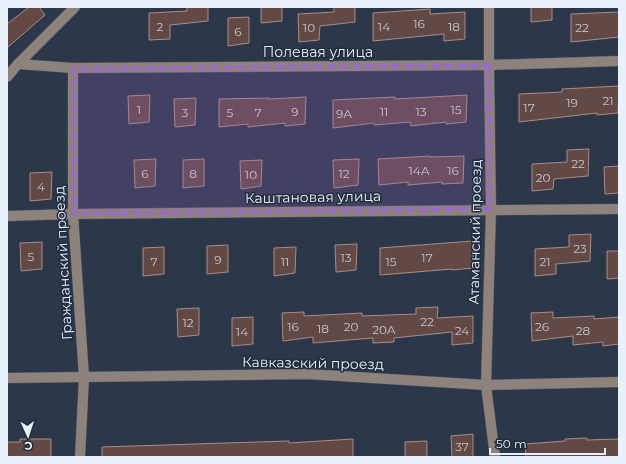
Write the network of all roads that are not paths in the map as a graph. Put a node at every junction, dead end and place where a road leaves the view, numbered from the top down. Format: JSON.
{"nodes":[{"id":1,"x":75,"y":7,"type":"edge"},
{"id":2,"x":489,"y":7,"type":"edge"},
{"id":3,"x":619,"y":61,"type":"edge"},
{"id":4,"x":18,"y":64,"type":"junction"},
{"id":5,"x":489,"y":65,"type":"junction"},
{"id":6,"x":73,"y":68,"type":"junction"},
{"id":7,"x":7,"y":77,"type":"edge"},
{"id":8,"x":491,"y":209,"type":"junction"},
{"id":9,"x":619,"y":209,"type":"edge"},
{"id":10,"x":73,"y":214,"type":"junction"},
{"id":11,"x":7,"y":216,"type":"edge"},
{"id":12,"x":84,"y":377,"type":"junction"},
{"id":13,"x":7,"y":378,"type":"edge"},
{"id":14,"x":619,"y":382,"type":"edge"},
{"id":15,"x":486,"y":384,"type":"junction"},
{"id":16,"x":80,"y":457,"type":"edge"},
{"id":17,"x":495,"y":457,"type":"edge"}],
"edges":[{"from":1,"to":4,"type":"street"},
{"from":2,"to":5,"type":"street","name":"Атаманский проезд"},
{"from":3,"to":5,"type":"street","name":"Полевая улица"},
{"from":4,"to":6,"type":"street","name":"Полевая улица"},
{"from":4,"to":7,"type":"street"},
{"from":5,"to":6,"type":"street","name":"Полевая улица"},
{"from":5,"to":8,"type":"street","name":"Атаманский проезд"},
{"from":6,"to":10,"type":"street","name":"Гражданский проезд"},
{"from":8,"to":9,"type":"street","name":"Каштановая улица"},
{"from":8,"to":10,"type":"street","name":"Каштановая улица"},
{"from":8,"to":15,"type":"street","name":"Атаманский проезд"},
{"from":10,"to":11,"type":"street","name":"Каштановая улица"},
{"from":10,"to":12,"type":"street","name":"Гражданский проезд"},
{"from":12,"to":13,"type":"street","name":"Кавказский проезд"},
{"from":12,"to":15,"type":"street","name":"Кавказский проезд"},
{"from":12,"to":16,"type":"street","name":"Гражданский проезд"},
{"from":14,"to":15,"type":"street","name":"Кавказский проезд"},
{"from":15,"to":17,"type":"street","name":"Атаманский проезд"}]}
